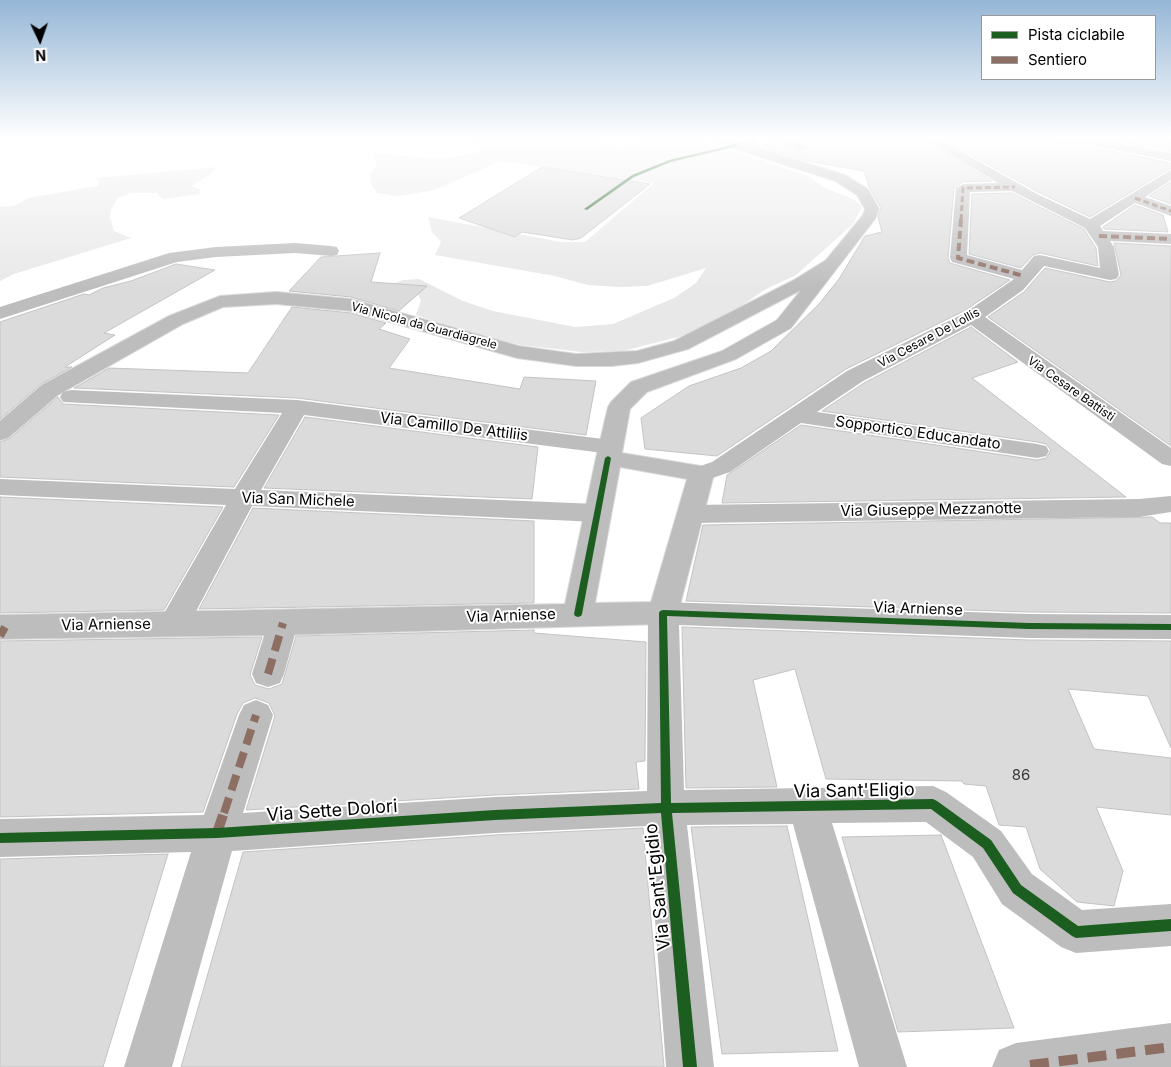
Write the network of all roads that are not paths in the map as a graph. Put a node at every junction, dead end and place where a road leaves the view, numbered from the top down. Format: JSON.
{"nodes":[{"id":1,"x":858,"y":189,"type":"edge"},
{"id":2,"x":963,"y":189,"type":"edge"},
{"id":3,"x":1020,"y":189,"type":"edge"},
{"id":4,"x":1149,"y":189,"type":"edge"},
{"id":5,"x":1135,"y":198,"type":"junction"},
{"id":6,"x":1171,"y":211,"type":"edge"},
{"id":7,"x":1095,"y":230,"type":"junction"},
{"id":8,"x":1171,"y":239,"type":"edge"},
{"id":9,"x":331,"y":252,"type":"dead end"},
{"id":10,"x":833,"y":263,"type":"junction"},
{"id":11,"x":1024,"y":276,"type":"junction"},
{"id":12,"x":0,"y":313,"type":"edge"},
{"id":13,"x":972,"y":317,"type":"junction"},
{"id":14,"x":71,"y":397,"type":"dead end"},
{"id":15,"x":298,"y":407,"type":"junction"},
{"id":16,"x":799,"y":416,"type":"junction"},
{"id":17,"x":0,"y":433,"type":"edge"},
{"id":18,"x":1036,"y":451,"type":"dead end"},
{"id":19,"x":610,"y":452,"type":"junction"},
{"id":20,"x":1171,"y":459,"type":"edge"},
{"id":21,"x":701,"y":474,"type":"junction"},
{"id":22,"x":0,"y":487,"type":"edge"},
{"id":23,"x":243,"y":498,"type":"junction"},
{"id":24,"x":1171,"y":504,"type":"edge"},
{"id":25,"x":597,"y":513,"type":"junction"},
{"id":26,"x":691,"y":514,"type":"junction"},
{"id":27,"x":663,"y":613,"type":"junction"},
{"id":28,"x":578,"y":614,"type":"junction"},
{"id":29,"x":283,"y":623,"type":"junction"},
{"id":30,"x":174,"y":624,"type":"junction"},
{"id":31,"x":1171,"y":627,"type":"edge"},
{"id":32,"x":2,"y":630,"type":"edge"},
{"id":33,"x":268,"y":674,"type":"dead end"},
{"id":34,"x":256,"y":715,"type":"dead end"},
{"id":35,"x":808,"y":807,"type":"junction"},
{"id":36,"x":666,"y":808,"type":"junction"},
{"id":37,"x":217,"y":833,"type":"junction"},
{"id":38,"x":0,"y":838,"type":"edge"},
{"id":39,"x":1171,"y":925,"type":"edge"},
{"id":40,"x":1171,"y":1048,"type":"edge"},
{"id":41,"x":1023,"y":1066,"type":"edge"},
{"id":42,"x":148,"y":1067,"type":"edge"},
{"id":43,"x":690,"y":1067,"type":"edge"},
{"id":44,"x":883,"y":1067,"type":"edge"}],
"edges":[{"from":1,"to":10,"type":"street"},
{"from":2,"to":11,"type":"street"},
{"from":3,"to":7,"type":"street"},
{"from":4,"to":5,"type":"street"},
{"from":5,"to":6,"type":"street"},
{"from":5,"to":7,"type":"street"},
{"from":7,"to":8,"type":"street"},
{"from":7,"to":11,"type":"street","name":"Via Cesare De Lollis"},
{"from":9,"to":12,"type":"street"},
{"from":10,"to":17,"type":"street","name":"Via Nicola da Guardiagrele"},
{"from":10,"to":19,"type":"street"},
{"from":11,"to":13,"type":"street","name":"Via Cesare De Lollis"},
{"from":13,"to":16,"type":"street","name":"Via Cesare De Lollis"},
{"from":13,"to":20,"type":"street","name":"Via Cesare Battisti"},
{"from":14,"to":15,"type":"street","name":"Via Camillo De Attiliis"},
{"from":15,"to":19,"type":"street","name":"Via Camillo De Attiliis"},
{"from":15,"to":23,"type":"street"},
{"from":16,"to":18,"type":"street","name":"Sopportico Educandato"},
{"from":16,"to":21,"type":"street","name":"Via Cesare De Lollis"},
{"from":19,"to":21,"type":"street","name":"Via Camillo De Attiliis"},
{"from":19,"to":25,"type":"street"},
{"from":21,"to":26,"type":"street","name":"Via Sant'Egidio"},
{"from":22,"to":23,"type":"street","name":"Via San Michele"},
{"from":23,"to":25,"type":"street","name":"Via San Michele"},
{"from":23,"to":30,"type":"street"},
{"from":24,"to":26,"type":"street","name":"Via Giuseppe Mezzanotte"},
{"from":25,"to":28,"type":"street"},
{"from":26,"to":27,"type":"street","name":"Via Sant'Egidio"},
{"from":27,"to":28,"type":"street","name":"Via Arniense"},
{"from":27,"to":31,"type":"street","name":"Via Arniense"},
{"from":27,"to":36,"type":"street","name":"Via Sant'Egidio"},
{"from":28,"to":29,"type":"street","name":"Via Arniense"},
{"from":29,"to":30,"type":"street","name":"Via Arniense"},
{"from":29,"to":33,"type":"street"},
{"from":30,"to":32,"type":"street","name":"Via Arniense"},
{"from":34,"to":37,"type":"street"},
{"from":35,"to":36,"type":"street","name":"Via Sant'Eligio"},
{"from":35,"to":39,"type":"street","name":"Via Sant'Eligio"},
{"from":35,"to":44,"type":"street","name":"Via Sant'Eligio"},
{"from":36,"to":37,"type":"street","name":"Via Sette Dolori"},
{"from":36,"to":43,"type":"street","name":"Via Sant'Egidio"},
{"from":37,"to":38,"type":"street","name":"Via Sette Dolori"},
{"from":37,"to":42,"type":"street"},
{"from":40,"to":41,"type":"street"}]}
